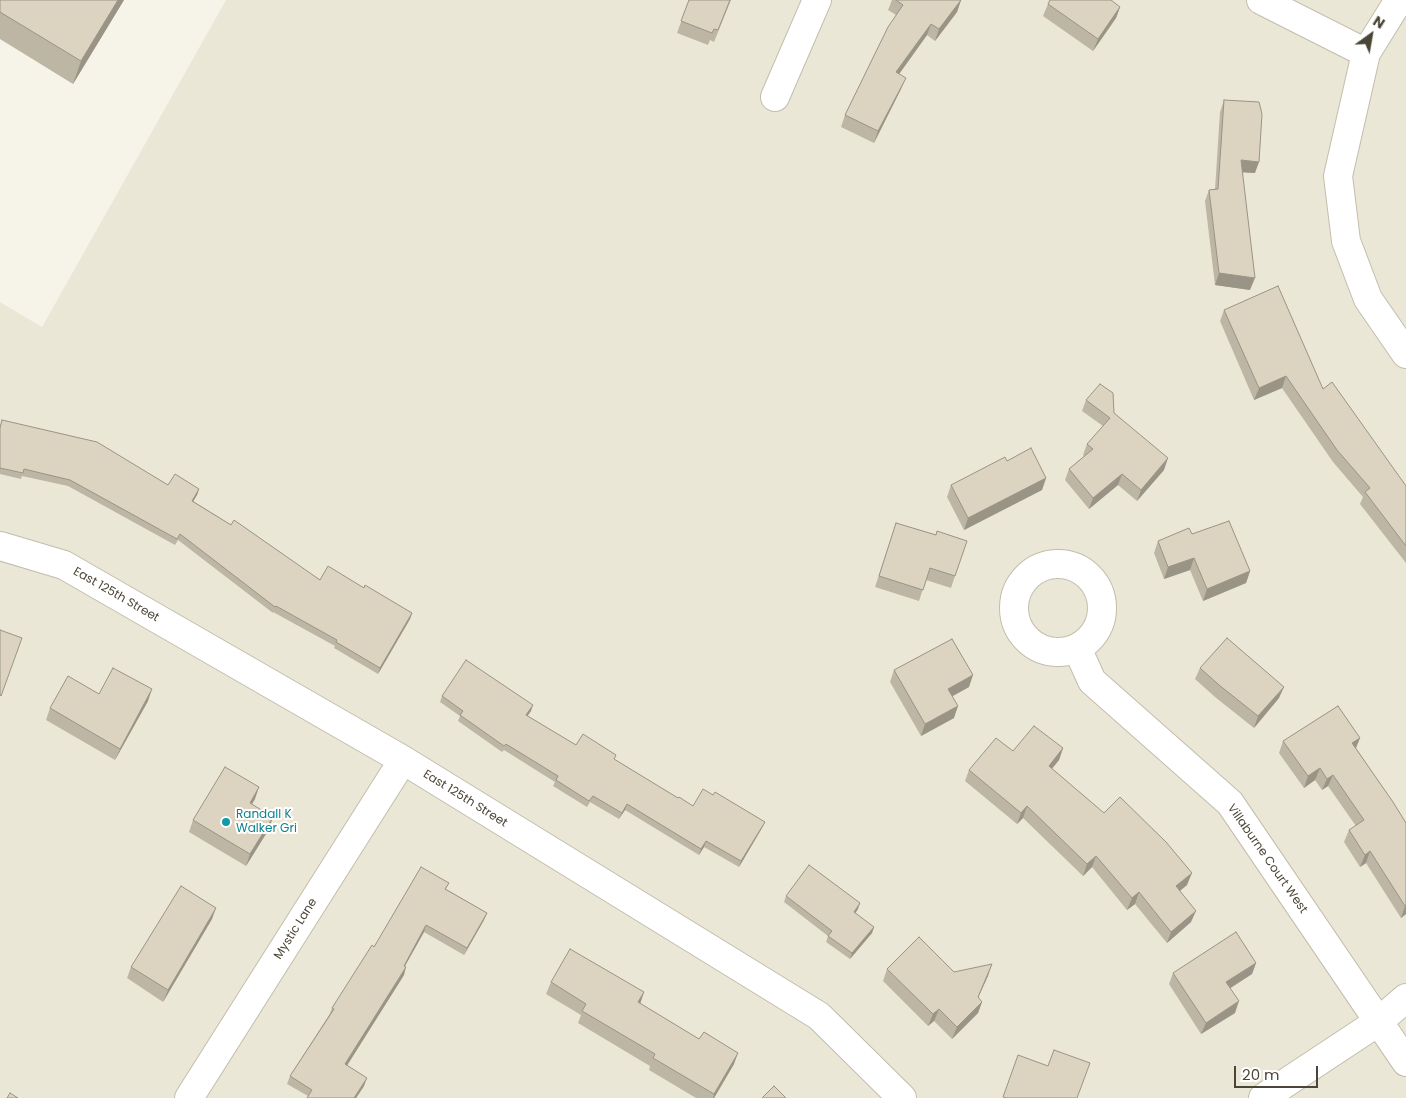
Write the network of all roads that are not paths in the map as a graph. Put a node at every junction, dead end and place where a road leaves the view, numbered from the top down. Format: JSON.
{"nodes":[{"id":1,"x":817,"y":0,"type":"edge"},
{"id":2,"x":1261,"y":0,"type":"edge"},
{"id":3,"x":1399,"y":0,"type":"edge"},
{"id":4,"x":1366,"y":53,"type":"junction"},
{"id":5,"x":775,"y":97,"type":"dead end"},
{"id":6,"x":1406,"y":354,"type":"edge"},
{"id":7,"x":0,"y":546,"type":"edge"},
{"id":8,"x":1077,"y":648,"type":"dead end"},
{"id":9,"x":403,"y":760,"type":"junction"},
{"id":10,"x":1406,"y":998,"type":"edge"},
{"id":11,"x":1378,"y":1022,"type":"junction"},
{"id":12,"x":1406,"y":1062,"type":"edge"},
{"id":13,"x":189,"y":1098,"type":"edge"},
{"id":14,"x":902,"y":1098,"type":"edge"},
{"id":15,"x":1263,"y":1098,"type":"edge"}],
"edges":[{"from":1,"to":5,"type":"street"},
{"from":2,"to":4,"type":"street"},
{"from":3,"to":4,"type":"street"},
{"from":4,"to":6,"type":"street"},
{"from":7,"to":9,"type":"street","name":"East 125th Street"},
{"from":8,"to":11,"type":"street","name":"Villaburne Court West"},
{"from":9,"to":13,"type":"street","name":"Mystic Lane"},
{"from":9,"to":14,"type":"street","name":"East 125th Street"},
{"from":10,"to":11,"type":"street"},
{"from":11,"to":12,"type":"street","name":"Villaburne Court West"},
{"from":11,"to":15,"type":"street"}]}
